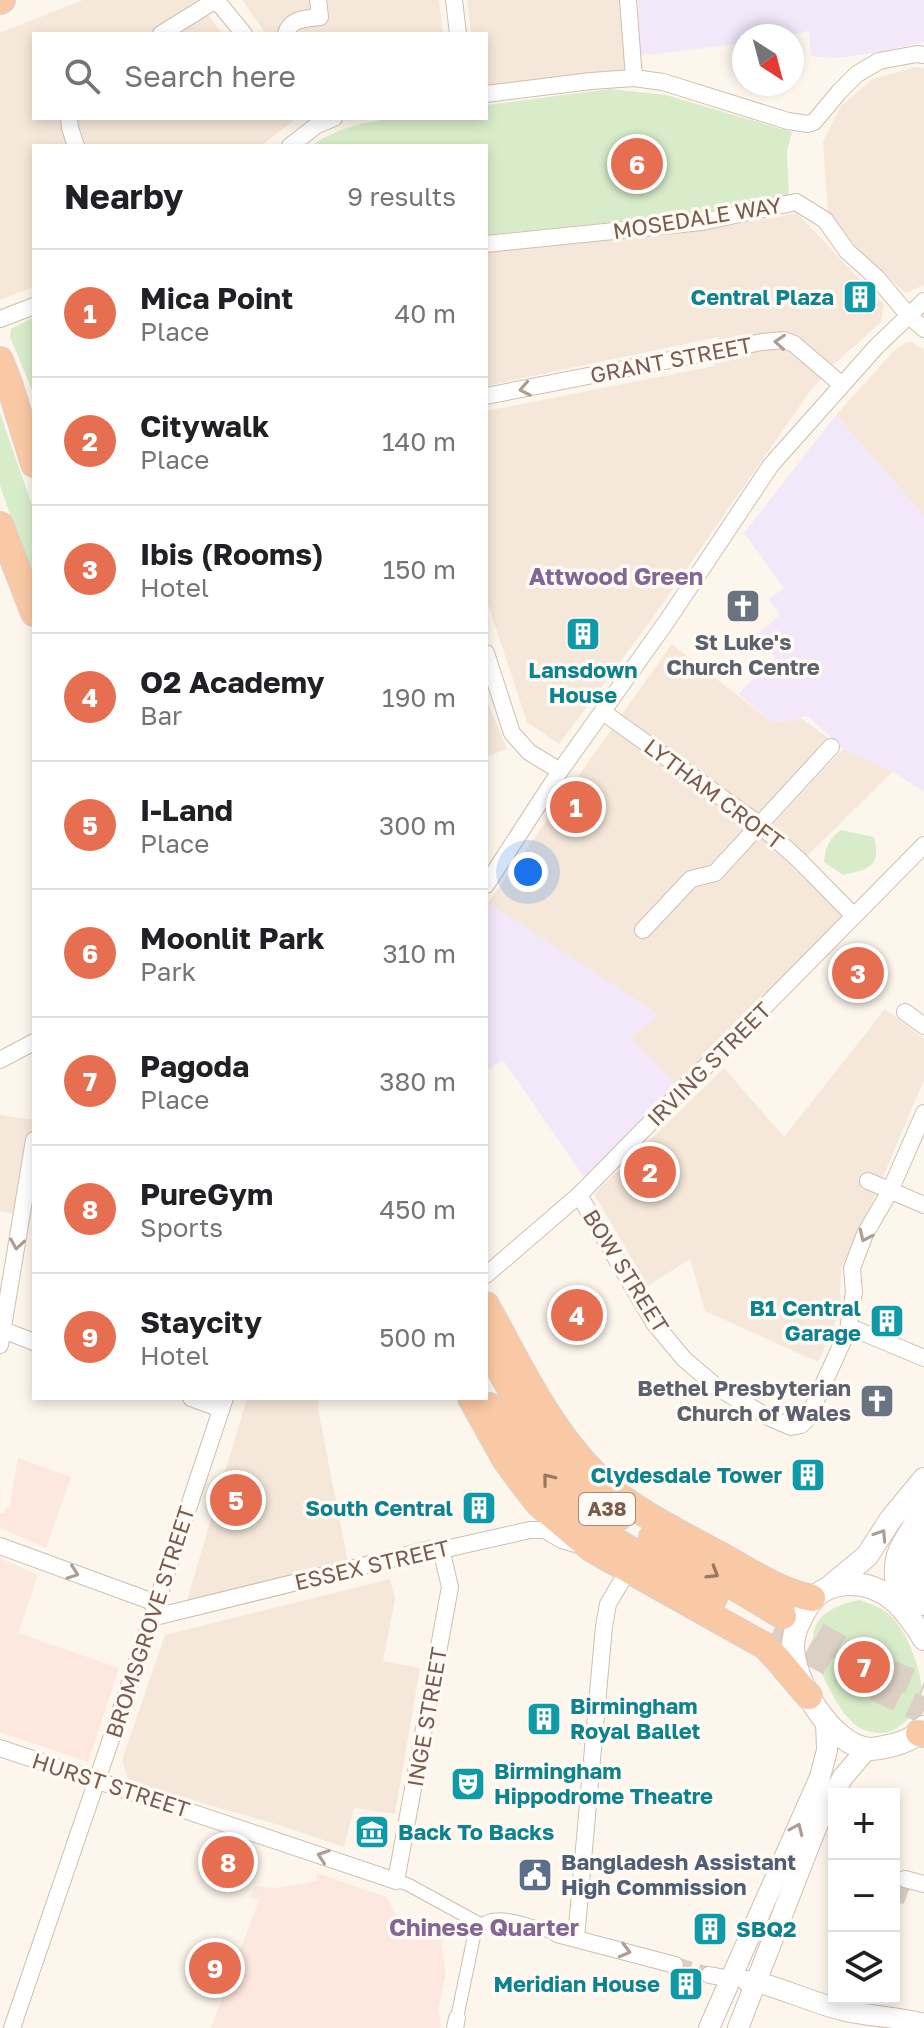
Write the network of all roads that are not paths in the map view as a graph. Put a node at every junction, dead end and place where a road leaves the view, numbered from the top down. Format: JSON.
{"nodes":[{"id":1,"x":216,"y":0,"type":"edge"},
{"id":2,"x":318,"y":0,"type":"edge"},
{"id":3,"x":454,"y":0,"type":"edge"},
{"id":4,"x":628,"y":0,"type":"edge"},
{"id":5,"x":164,"y":32,"type":"edge"},
{"id":6,"x":242,"y":32,"type":"edge"},
{"id":7,"x":286,"y":32,"type":"edge"},
{"id":8,"x":458,"y":32,"type":"edge"},
{"id":9,"x":924,"y":55,"type":"edge"},
{"id":10,"x":634,"y":78,"type":"junction"},
{"id":11,"x":488,"y":94,"type":"edge"},
{"id":12,"x":69,"y":120,"type":"edge"},
{"id":13,"x":314,"y":121,"type":"edge"},
{"id":14,"x":75,"y":144,"type":"edge"},
{"id":15,"x":292,"y":144,"type":"edge"},
{"id":16,"x":488,"y":244,"type":"edge"},
{"id":17,"x":924,"y":301,"type":"edge"},
{"id":18,"x":32,"y":307,"type":"edge"},
{"id":19,"x":909,"y":316,"type":"junction"},
{"id":20,"x":0,"y":319,"type":"edge"},
{"id":21,"x":924,"y":329,"type":"edge"},
{"id":22,"x":0,"y":360,"type":"edge"},
{"id":23,"x":842,"y":385,"type":"junction"},
{"id":24,"x":488,"y":396,"type":"edge"},
{"id":25,"x":32,"y":458,"type":"edge"},
{"id":26,"x":0,"y":525,"type":"edge"},
{"id":27,"x":32,"y":608,"type":"edge"},
{"id":28,"x":488,"y":659,"type":"edge"},
{"id":29,"x":603,"y":712,"type":"junction"},
{"id":30,"x":831,"y":747,"type":"dead end"},
{"id":31,"x":560,"y":771,"type":"junction"},
{"id":32,"x":760,"y":825,"type":"junction"},
{"id":33,"x":924,"y":845,"type":"edge"},
{"id":34,"x":488,"y":882,"type":"edge"},
{"id":35,"x":854,"y":916,"type":"junction"},
{"id":36,"x":643,"y":930,"type":"dead end"},
{"id":37,"x":905,"y":1012,"type":"dead end"},
{"id":38,"x":924,"y":1026,"type":"edge"},
{"id":39,"x":32,"y":1043,"type":"edge"},
{"id":40,"x":0,"y":1060,"type":"edge"},
{"id":41,"x":924,"y":1113,"type":"edge"},
{"id":42,"x":32,"y":1152,"type":"edge"},
{"id":43,"x":868,"y":1181,"type":"dead end"},
{"id":44,"x":890,"y":1191,"type":"junction"},
{"id":45,"x":579,"y":1195,"type":"junction"},
{"id":46,"x":924,"y":1205,"type":"edge"},
{"id":47,"x":488,"y":1273,"type":"edge"},
{"id":48,"x":488,"y":1309,"type":"edge"},
{"id":49,"x":848,"y":1330,"type":"junction"},
{"id":50,"x":1,"y":1335,"type":"edge"},
{"id":51,"x":32,"y":1342,"type":"edge"},
{"id":52,"x":488,"y":1348,"type":"edge"},
{"id":53,"x":924,"y":1358,"type":"edge"},
{"id":54,"x":472,"y":1400,"type":"edge"},
{"id":55,"x":485,"y":1400,"type":"edge"},
{"id":56,"x":223,"y":1403,"type":"edge"},
{"id":57,"x":924,"y":1479,"type":"edge"},
{"id":58,"x":924,"y":1499,"type":"edge"},
{"id":59,"x":0,"y":1546,"type":"edge"},
{"id":60,"x":592,"y":1549,"type":"junction"},
{"id":61,"x":442,"y":1553,"type":"junction"},
{"id":62,"x":628,"y":1570,"type":"junction"},
{"id":63,"x":822,"y":1592,"type":"junction"},
{"id":64,"x":915,"y":1608,"type":"edge"},
{"id":65,"x":153,"y":1610,"type":"junction"},
{"id":66,"x":924,"y":1639,"type":"edge"},
{"id":67,"x":809,"y":1696,"type":"junction"},
{"id":68,"x":826,"y":1721,"type":"junction"},
{"id":69,"x":922,"y":1731,"type":"edge"},
{"id":70,"x":0,"y":1748,"type":"edge"},
{"id":71,"x":867,"y":1749,"type":"junction"},
{"id":72,"x":97,"y":1780,"type":"junction"},
{"id":73,"x":905,"y":1879,"type":"dead end"},
{"id":74,"x":396,"y":1881,"type":"junction"},
{"id":75,"x":924,"y":1884,"type":"edge"},
{"id":76,"x":482,"y":1925,"type":"junction"},
{"id":77,"x":557,"y":1934,"type":"joint"},
{"id":78,"x":576,"y":1938,"type":"junction"},
{"id":79,"x":675,"y":1965,"type":"tunnel mouth"},
{"id":80,"x":709,"y":1975,"type":"tunnel mouth"},
{"id":81,"x":731,"y":1979,"type":"junction"},
{"id":82,"x":757,"y":1982,"type":"junction"},
{"id":83,"x":456,"y":2023,"type":"edge"},
{"id":84,"x":912,"y":2024,"type":"edge"},
{"id":85,"x":12,"y":2028,"type":"edge"},
{"id":86,"x":709,"y":2028,"type":"edge"},
{"id":87,"x":738,"y":2028,"type":"edge"}],
"edges":[{"from":1,"to":5,"type":"street"},
{"from":1,"to":6,"type":"street"},
{"from":2,"to":7,"type":"street"},
{"from":3,"to":8,"type":"street"},
{"from":4,"to":10,"type":"street"},
{"from":9,"to":10,"type":"street"},
{"from":10,"to":11,"type":"street"},
{"from":12,"to":14,"type":"street"},
{"from":13,"to":15,"type":"street"},
{"from":16,"to":19,"type":"street","name":"MOSEDALE WAY"},
{"from":17,"to":19,"type":"street"},
{"from":18,"to":20,"type":"street"},
{"from":19,"to":21,"type":"street","name":"MOSEDALE WAY"},
{"from":19,"to":23,"type":"street"},
{"from":22,"to":25,"type":"highway"},
{"from":23,"to":24,"type":"street","name":"GRANT STREET","one_way":true},
{"from":23,"to":29,"type":"street"},
{"from":26,"to":27,"type":"highway"},
{"from":28,"to":31,"type":"street"},
{"from":29,"to":31,"type":"street"},
{"from":29,"to":32,"type":"street","name":"LYTHAM CROFT"},
{"from":30,"to":32,"type":"street"},
{"from":31,"to":34,"type":"street"},
{"from":32,"to":35,"type":"street","name":"LYTHAM CROFT"},
{"from":32,"to":36,"type":"street"},
{"from":33,"to":35,"type":"street","name":"IRVING STREET"},
{"from":35,"to":45,"type":"street","name":"IRVING STREET"},
{"from":37,"to":38,"type":"street"},
{"from":39,"to":40,"type":"street"},
{"from":41,"to":44,"type":"street"},
{"from":42,"to":50,"type":"street","one_way":true},
{"from":43,"to":44,"type":"street"},
{"from":44,"to":46,"type":"street"},
{"from":44,"to":49,"type":"street","one_way":true},
{"from":45,"to":47,"type":"street","name":"IRVING STREET"},
{"from":45,"to":49,"type":"street","name":"BOW STREET"},
{"from":48,"to":63,"type":"highway"},
{"from":49,"to":53,"type":"street"},
{"from":50,"to":51,"type":"street"},
{"from":52,"to":55,"type":"highway","number":"A38","one_way":true},
{"from":54,"to":60,"type":"highway"},
{"from":56,"to":65,"type":"street","name":"BROMSGROVE STREET"},
{"from":63,"to":57,"type":"main road","one_way":true},
{"from":58,"to":64,"type":"main road"},
{"from":59,"to":65,"type":"street","one_way":true},
{"from":60,"to":61,"type":"street","name":"ESSEX STREET"},
{"from":60,"to":62,"type":"highway"},
{"from":61,"to":65,"type":"street","name":"ESSEX STREET"},
{"from":61,"to":74,"type":"street","name":"INGE STREET"},
{"from":62,"to":67,"type":"highway"},
{"from":62,"to":78,"type":"street"},
{"from":63,"to":64,"type":"main road"},
{"from":63,"to":67,"type":"main road"},
{"from":64,"to":66,"type":"main road"},
{"from":65,"to":72,"type":"street","name":"BROMSGROVE STREET"},
{"from":67,"to":68,"type":"main road"},
{"from":68,"to":71,"type":"main road"},
{"from":81,"to":68,"type":"street","one_way":true},
{"from":69,"to":71,"type":"main road"},
{"from":70,"to":72,"type":"street","name":"HURST STREET"},
{"from":71,"to":82,"type":"street"},
{"from":74,"to":72,"type":"street","name":"HURST STREET","one_way":true},
{"from":72,"to":85,"type":"street","name":"BROMSGROVE STREET"},
{"from":73,"to":75,"type":"street"},
{"from":74,"to":76,"type":"street","name":"HURST STREET"},
{"from":76,"to":77,"type":"street"},
{"from":76,"to":83,"type":"street"},
{"from":77,"to":78,"type":"street"},
{"from":78,"to":79,"type":"street","one_way":true},
{"from":80,"to":81,"type":"street"},
{"from":81,"to":82,"type":"street"},
{"from":81,"to":86,"type":"street"},
{"from":82,"to":84,"type":"street"},
{"from":82,"to":87,"type":"street"}]}
